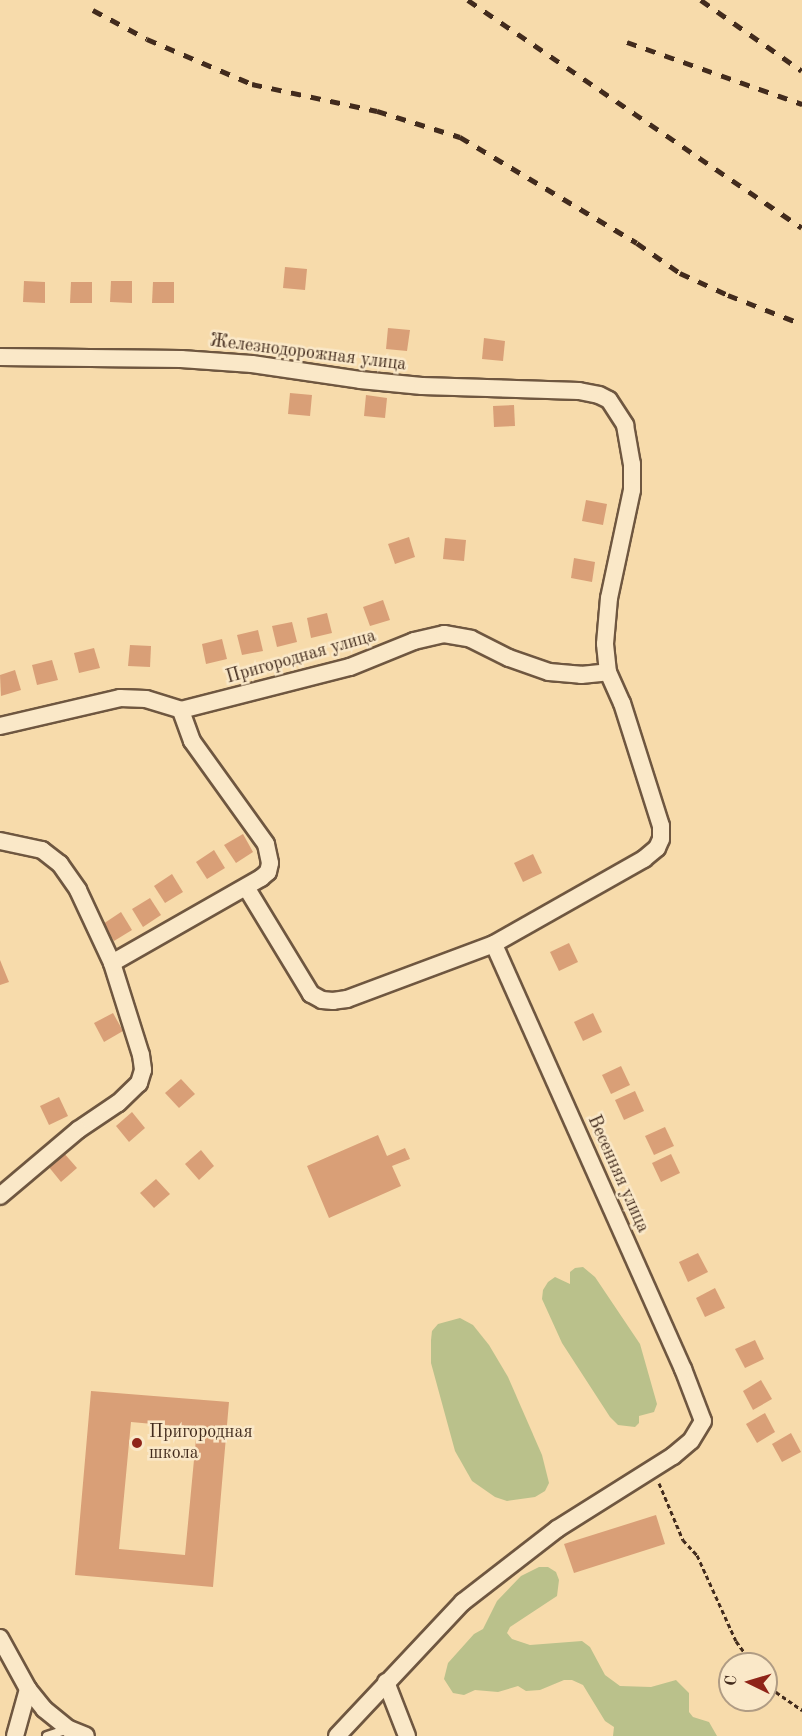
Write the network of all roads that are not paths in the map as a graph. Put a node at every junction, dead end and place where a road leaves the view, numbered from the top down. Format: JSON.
{"nodes":[{"id":1,"x":0,"y":357,"type":"edge"},
{"id":2,"x":608,"y":672,"type":"junction"},
{"id":3,"x":181,"y":710,"type":"junction"},
{"id":4,"x":0,"y":726,"type":"edge"},
{"id":5,"x":0,"y":841,"type":"edge"},
{"id":6,"x":246,"y":887,"type":"junction"},
{"id":7,"x":494,"y":944,"type":"junction"},
{"id":8,"x":112,"y":963,"type":"junction"},
{"id":9,"x":0,"y":1196,"type":"edge"},
{"id":10,"x":0,"y":1638,"type":"edge"},
{"id":11,"x":386,"y":1682,"type":"junction"},
{"id":12,"x":28,"y":1689,"type":"junction"},
{"id":13,"x":69,"y":1729,"type":"junction"},
{"id":14,"x":15,"y":1736,"type":"edge"},
{"id":15,"x":47,"y":1736,"type":"edge"},
{"id":16,"x":86,"y":1736,"type":"edge"},
{"id":17,"x":337,"y":1736,"type":"edge"},
{"id":18,"x":407,"y":1736,"type":"edge"}],
"edges":[{"from":1,"to":2,"type":"street","name":"Железнодорожная улица"},
{"from":2,"to":3,"type":"street","name":"Пригородная улица"},
{"from":2,"to":7,"type":"street"},
{"from":3,"to":4,"type":"street"},
{"from":3,"to":6,"type":"street"},
{"from":5,"to":8,"type":"street"},
{"from":6,"to":7,"type":"street"},
{"from":6,"to":8,"type":"street"},
{"from":7,"to":11,"type":"street","name":"Весенняя улица"},
{"from":8,"to":9,"type":"street"},
{"from":10,"to":12,"type":"street"},
{"from":11,"to":17,"type":"street"},
{"from":11,"to":18,"type":"street"},
{"from":12,"to":13,"type":"street"},
{"from":12,"to":14,"type":"street"},
{"from":13,"to":15,"type":"lane"},
{"from":13,"to":16,"type":"street"}]}
